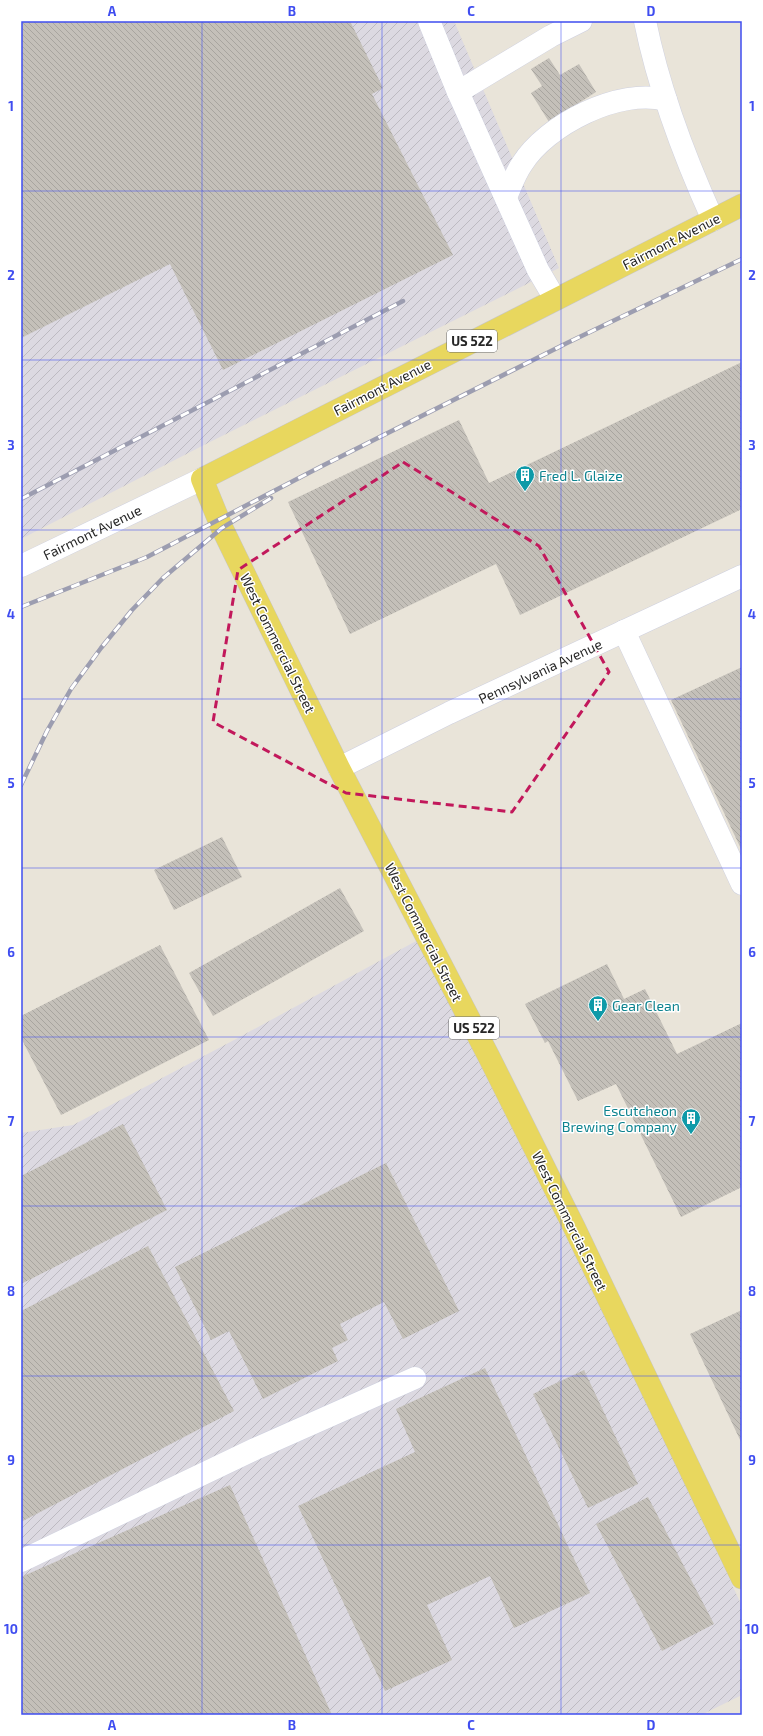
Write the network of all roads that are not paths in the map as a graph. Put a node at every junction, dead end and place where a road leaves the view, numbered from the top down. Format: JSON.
{"nodes":[{"id":1,"x":429,"y":21,"type":"edge"},
{"id":2,"x":581,"y":21,"type":"edge"},
{"id":3,"x":645,"y":21,"type":"edge"},
{"id":4,"x":458,"y":92,"type":"junction"},
{"id":5,"x":666,"y":100,"type":"junction"},
{"id":6,"x":506,"y":197,"type":"junction"},
{"id":7,"x":742,"y":205,"type":"edge"},
{"id":8,"x":713,"y":220,"type":"junction"},
{"id":9,"x":555,"y":299,"type":"junction"},
{"id":10,"x":202,"y":479,"type":"junction"},
{"id":11,"x":21,"y":566,"type":"edge"},
{"id":12,"x":742,"y":576,"type":"edge"},
{"id":13,"x":624,"y":631,"type":"junction"},
{"id":14,"x":339,"y":768,"type":"junction"},
{"id":15,"x":742,"y":884,"type":"edge"},
{"id":16,"x":415,"y":1378,"type":"dead end"},
{"id":17,"x":21,"y":1561,"type":"edge"},
{"id":18,"x":742,"y":1578,"type":"edge"}],
"edges":[{"from":1,"to":4,"type":"street"},
{"from":2,"to":4,"type":"street"},
{"from":3,"to":5,"type":"street"},
{"from":4,"to":6,"type":"street"},
{"from":5,"to":6,"type":"street"},
{"from":5,"to":8,"type":"street"},
{"from":6,"to":9,"type":"street"},
{"from":7,"to":8,"type":"main road","name":"Fairmont Avenue","number":"US 522"},
{"from":8,"to":9,"type":"main road","name":"Fairmont Avenue","number":"US 522"},
{"from":9,"to":10,"type":"main road","name":"Fairmont Avenue","number":"US 522"},
{"from":10,"to":11,"type":"street","name":"Fairmont Avenue"},
{"from":10,"to":14,"type":"main road","name":"West Commercial Street","number":"US 522"},
{"from":12,"to":13,"type":"street","name":"Pennsylvania Avenue"},
{"from":13,"to":14,"type":"street","name":"Pennsylvania Avenue"},
{"from":13,"to":15,"type":"street"},
{"from":14,"to":18,"type":"main road","name":"West Commercial Street","number":"US 522"},
{"from":16,"to":17,"type":"street"}]}
